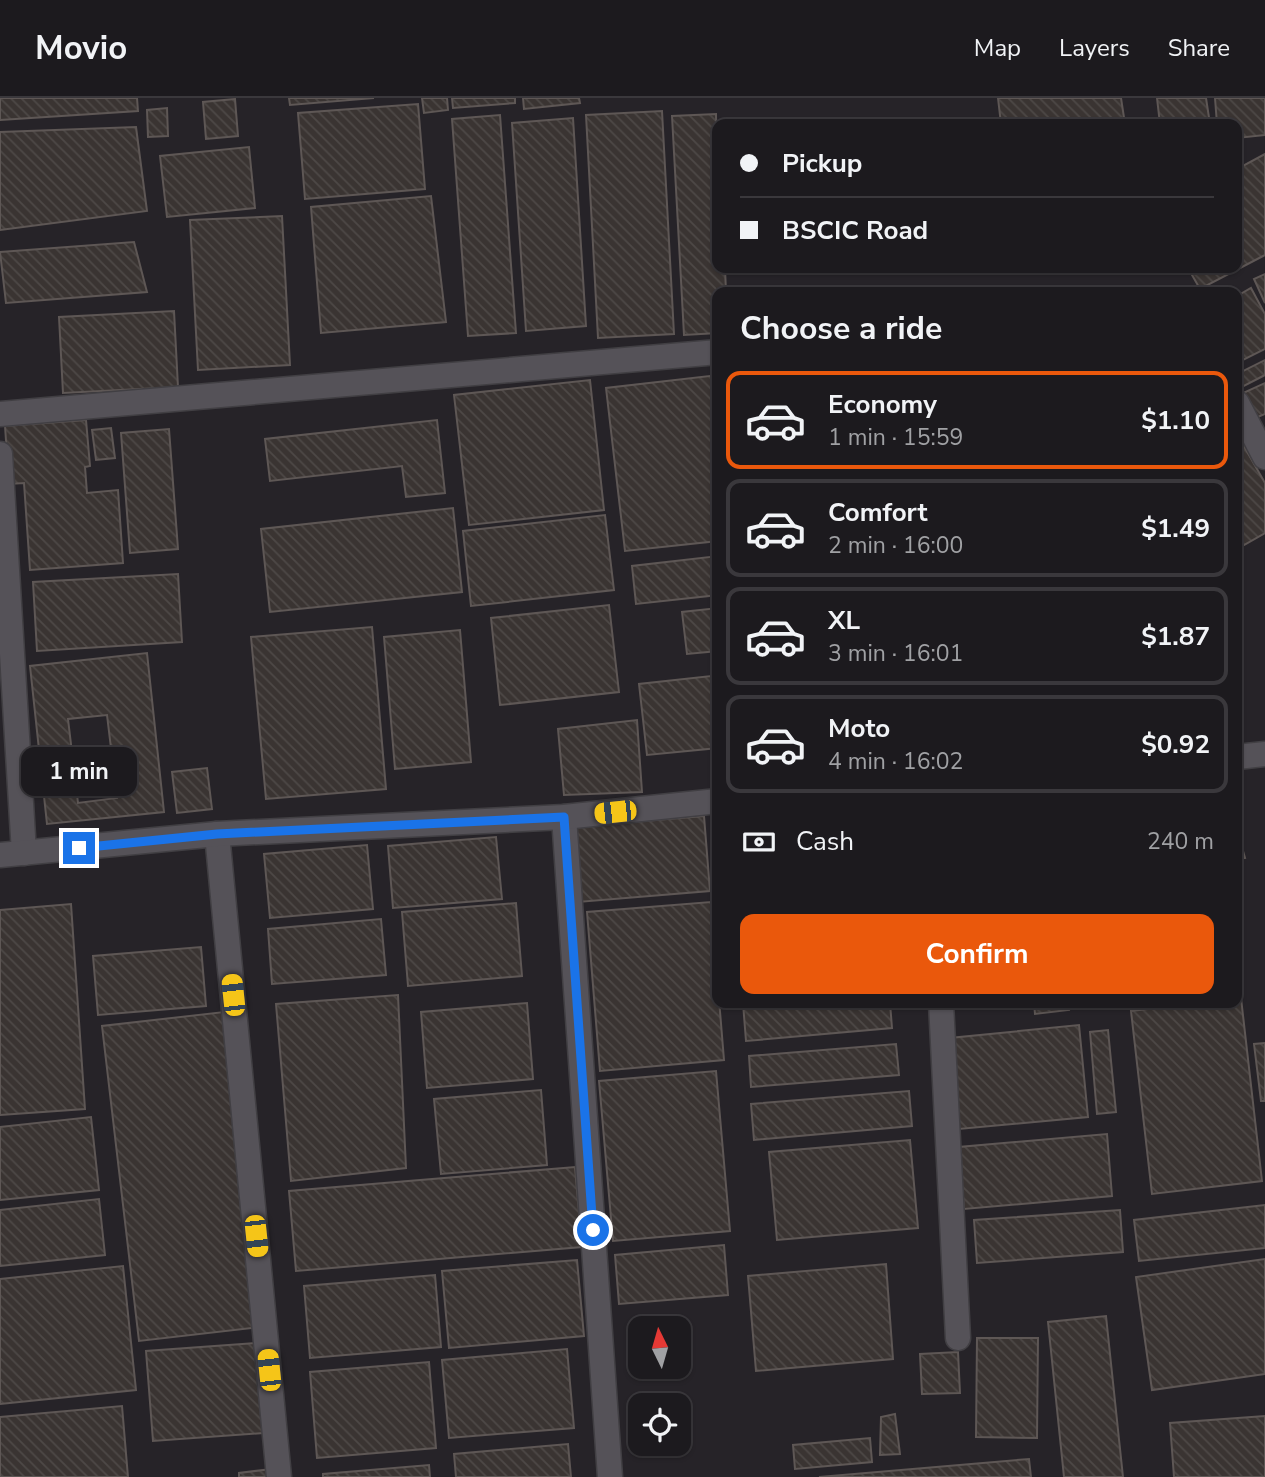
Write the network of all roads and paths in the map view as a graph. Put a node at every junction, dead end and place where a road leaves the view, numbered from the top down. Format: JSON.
{"nodes":[{"id":1,"x":712,"y":353,"type":"edge"},
{"id":2,"x":1242,"y":413,"type":"edge"},
{"id":3,"x":0,"y":414,"type":"edge"},
{"id":4,"x":0,"y":454,"type":"edge"},
{"id":5,"x":1265,"y":457,"type":"edge"},
{"id":6,"x":1265,"y":754,"type":"edge"},
{"id":7,"x":1242,"y":756,"type":"edge"},
{"id":8,"x":712,"y":802,"type":"edge"},
{"id":9,"x":564,"y":817,"type":"junction"},
{"id":10,"x":217,"y":834,"type":"junction"},
{"id":11,"x":12,"y":854,"type":"edge"},
{"id":12,"x":941,"y":1008,"type":"edge"},
{"id":13,"x":958,"y":1338,"type":"dead end"},
{"id":14,"x":279,"y":1477,"type":"edge"},
{"id":15,"x":610,"y":1477,"type":"edge"}],
"edges":[{"from":1,"to":3,"type":"street"},
{"from":2,"to":5,"type":"street"},
{"from":4,"to":11,"type":"street"},
{"from":6,"to":7,"type":"street"},
{"from":8,"to":9,"type":"street"},
{"from":9,"to":10,"type":"street"},
{"from":9,"to":15,"type":"street"},
{"from":10,"to":11,"type":"street"},
{"from":10,"to":14,"type":"street"},
{"from":12,"to":13,"type":"street"}]}
